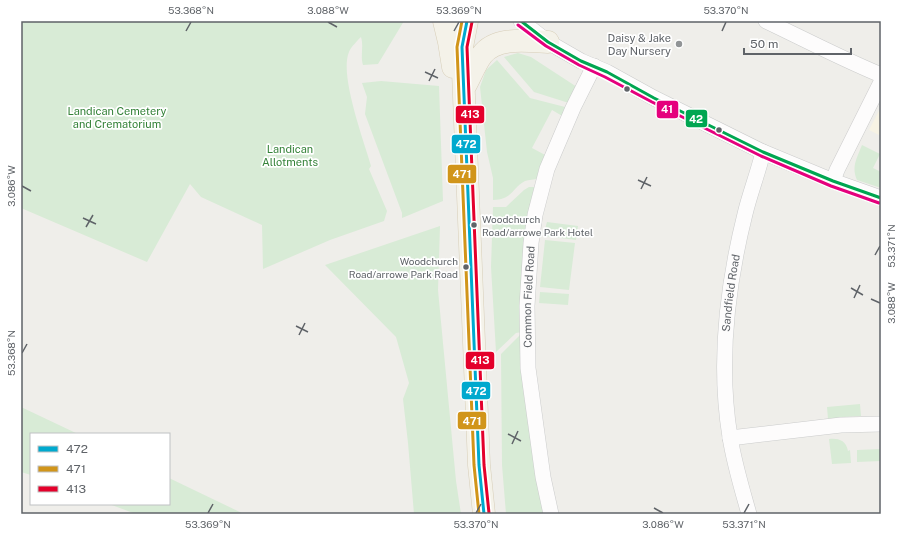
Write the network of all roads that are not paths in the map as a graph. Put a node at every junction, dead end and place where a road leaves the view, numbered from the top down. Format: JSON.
{"nodes":[{"id":1,"x":444,"y":21,"type":"edge"},
{"id":2,"x":467,"y":21,"type":"edge"},
{"id":3,"x":521,"y":21,"type":"edge"},
{"id":4,"x":766,"y":21,"type":"edge"},
{"id":5,"x":548,"y":42,"type":"junction"},
{"id":6,"x":594,"y":66,"type":"junction"},
{"id":7,"x":881,"y":75,"type":"edge"},
{"id":8,"x":881,"y":82,"type":"edge"},
{"id":9,"x":464,"y":88,"type":"junction"},
{"id":10,"x":763,"y":152,"type":"junction"},
{"id":11,"x":467,"y":161,"type":"junction"},
{"id":12,"x":833,"y":181,"type":"junction"},
{"id":13,"x":881,"y":198,"type":"edge"},
{"id":14,"x":881,"y":424,"type":"edge"},
{"id":15,"x":730,"y":438,"type":"junction"},
{"id":16,"x":484,"y":514,"type":"edge"},
{"id":17,"x":551,"y":514,"type":"edge"},
{"id":18,"x":749,"y":514,"type":"edge"}],
"edges":[{"from":1,"to":11,"type":"main road"},
{"from":2,"to":9,"type":"main road"},
{"from":3,"to":5,"type":"street"},
{"from":4,"to":7,"type":"street"},
{"from":5,"to":6,"type":"street"},
{"from":5,"to":9,"type":"main road"},
{"from":6,"to":10,"type":"street"},
{"from":6,"to":17,"type":"street","name":"Common Field Road"},
{"from":8,"to":12,"type":"street"},
{"from":9,"to":11,"type":"main road"},
{"from":10,"to":12,"type":"street"},
{"from":10,"to":15,"type":"street","name":"Sandfield Road"},
{"from":11,"to":16,"type":"main road"},
{"from":12,"to":13,"type":"street"},
{"from":14,"to":15,"type":"street"},
{"from":15,"to":18,"type":"street","name":"Sandfield Road"}]}
